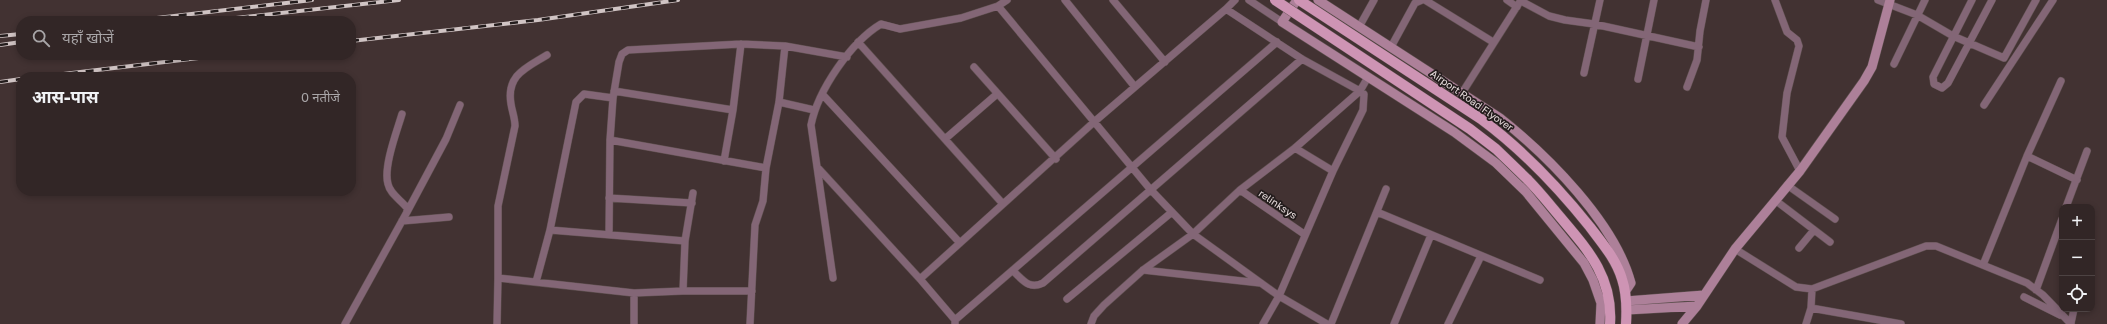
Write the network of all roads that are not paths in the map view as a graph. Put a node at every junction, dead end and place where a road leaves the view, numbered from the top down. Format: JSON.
{"nodes":[{"id":1,"x":1007,"y":0,"type":"edge"},
{"id":2,"x":1065,"y":0,"type":"edge"},
{"id":3,"x":1112,"y":0,"type":"edge"},
{"id":4,"x":1234,"y":0,"type":"edge"},
{"id":5,"x":1249,"y":0,"type":"edge"},
{"id":6,"x":1275,"y":0,"type":"edge"},
{"id":7,"x":1298,"y":0,"type":"edge"},
{"id":8,"x":1318,"y":0,"type":"edge"},
{"id":9,"x":1374,"y":0,"type":"edge"},
{"id":10,"x":1423,"y":0,"type":"edge"},
{"id":11,"x":1507,"y":0,"type":"edge"},
{"id":12,"x":1600,"y":0,"type":"edge"},
{"id":13,"x":1654,"y":0,"type":"edge"},
{"id":14,"x":1706,"y":0,"type":"edge"},
{"id":15,"x":1775,"y":0,"type":"edge"},
{"id":16,"x":1878,"y":0,"type":"edge"},
{"id":17,"x":1925,"y":0,"type":"edge"},
{"id":18,"x":1972,"y":0,"type":"edge"},
{"id":19,"x":1992,"y":0,"type":"edge"},
{"id":20,"x":2036,"y":0,"type":"edge"},
{"id":21,"x":2053,"y":0,"type":"edge"},
{"id":22,"x":1520,"y":2,"type":"edge"},
{"id":23,"x":1889,"y":2,"type":"edge"},
{"id":24,"x":998,"y":6,"type":"junction"},
{"id":25,"x":1226,"y":9,"type":"junction"},
{"id":26,"x":1917,"y":16,"type":"junction"},
{"id":27,"x":1282,"y":22,"type":"junction"},
{"id":28,"x":1594,"y":24,"type":"junction"},
{"id":29,"x":1359,"y":27,"type":"junction"},
{"id":30,"x":1646,"y":36,"type":"junction"},
{"id":31,"x":1953,"y":36,"type":"junction"},
{"id":32,"x":858,"y":42,"type":"junction"},
{"id":33,"x":1277,"y":42,"type":"junction"},
{"id":34,"x":1494,"y":42,"type":"junction"},
{"id":35,"x":741,"y":44,"type":"junction"},
{"id":36,"x":1969,"y":44,"type":"junction"},
{"id":37,"x":785,"y":46,"type":"junction"},
{"id":38,"x":1392,"y":48,"type":"junction"},
{"id":39,"x":1699,"y":48,"type":"junction"},
{"id":40,"x":547,"y":55,"type":"dead end"},
{"id":41,"x":847,"y":57,"type":"junction"},
{"id":42,"x":1302,"y":59,"type":"junction"},
{"id":43,"x":1165,"y":62,"type":"junction"},
{"id":44,"x":1894,"y":64,"type":"dead end"},
{"id":45,"x":974,"y":67,"type":"dead end"},
{"id":46,"x":1584,"y":73,"type":"dead end"},
{"id":47,"x":1368,"y":77,"type":"junction"},
{"id":48,"x":1638,"y":79,"type":"dead end"},
{"id":49,"x":2061,"y":81,"type":"dead end"},
{"id":50,"x":1135,"y":87,"type":"junction"},
{"id":51,"x":1687,"y":87,"type":"dead end"},
{"id":52,"x":1360,"y":91,"type":"junction"},
{"id":53,"x":1462,"y":93,"type":"junction"},
{"id":54,"x":614,"y":94,"type":"junction"},
{"id":55,"x":997,"y":94,"type":"junction"},
{"id":56,"x":823,"y":95,"type":"junction"},
{"id":57,"x":779,"y":102,"type":"junction"},
{"id":58,"x":460,"y":105,"type":"dead end"},
{"id":59,"x":1984,"y":105,"type":"dead end"},
{"id":60,"x":733,"y":110,"type":"junction"},
{"id":61,"x":814,"y":110,"type":"junction"},
{"id":62,"x":402,"y":114,"type":"dead end"},
{"id":63,"x":1094,"y":122,"type":"junction"},
{"id":64,"x":944,"y":139,"type":"junction"},
{"id":65,"x":610,"y":140,"type":"junction"},
{"id":66,"x":1295,"y":148,"type":"junction"},
{"id":67,"x":2087,"y":151,"type":"dead end"},
{"id":68,"x":2027,"y":156,"type":"junction"},
{"id":69,"x":1056,"y":159,"type":"junction"},
{"id":70,"x":724,"y":161,"type":"junction"},
{"id":71,"x":1132,"y":166,"type":"junction"},
{"id":72,"x":766,"y":168,"type":"junction"},
{"id":73,"x":819,"y":169,"type":"junction"},
{"id":74,"x":1333,"y":171,"type":"junction"},
{"id":75,"x":1800,"y":171,"type":"junction"},
{"id":76,"x":2077,"y":180,"type":"junction"},
{"id":77,"x":1529,"y":185,"type":"junction"},
{"id":78,"x":1787,"y":185,"type":"junction"},
{"id":79,"x":1150,"y":189,"type":"junction"},
{"id":80,"x":1240,"y":190,"type":"junction"},
{"id":81,"x":1386,"y":190,"type":"dead end"},
{"id":82,"x":693,"y":193,"type":"dead end"},
{"id":83,"x":608,"y":198,"type":"junction"},
{"id":84,"x":1775,"y":200,"type":"junction"},
{"id":85,"x":692,"y":203,"type":"junction"},
{"id":86,"x":1003,"y":204,"type":"junction"},
{"id":87,"x":2067,"y":204,"type":"edge"},
{"id":88,"x":407,"y":212,"type":"junction"},
{"id":89,"x":1172,"y":212,"type":"junction"},
{"id":90,"x":1377,"y":212,"type":"junction"},
{"id":91,"x":449,"y":217,"type":"dead end"},
{"id":92,"x":1835,"y":219,"type":"dead end"},
{"id":93,"x":402,"y":221,"type":"junction"},
{"id":94,"x":2059,"y":227,"type":"edge"},
{"id":95,"x":550,"y":230,"type":"junction"},
{"id":96,"x":1814,"y":230,"type":"junction"},
{"id":97,"x":609,"y":234,"type":"junction"},
{"id":98,"x":1193,"y":234,"type":"junction"},
{"id":99,"x":1304,"y":234,"type":"junction"},
{"id":100,"x":1431,"y":235,"type":"junction"},
{"id":101,"x":685,"y":242,"type":"junction"},
{"id":102,"x":1830,"y":242,"type":"dead end"},
{"id":103,"x":960,"y":243,"type":"junction"},
{"id":104,"x":1799,"y":248,"type":"dead end"},
{"id":105,"x":1735,"y":249,"type":"junction"},
{"id":106,"x":1481,"y":256,"type":"junction"},
{"id":107,"x":1983,"y":265,"type":"junction"},
{"id":108,"x":1142,"y":270,"type":"junction"},
{"id":109,"x":1013,"y":271,"type":"junction"},
{"id":110,"x":498,"y":278,"type":"junction"},
{"id":111,"x":833,"y":278,"type":"dead end"},
{"id":112,"x":920,"y":279,"type":"junction"},
{"id":113,"x":1540,"y":280,"type":"dead end"},
{"id":114,"x":536,"y":282,"type":"junction"},
{"id":115,"x":1261,"y":283,"type":"junction"},
{"id":116,"x":1812,"y":289,"type":"junction"},
{"id":117,"x":2036,"y":290,"type":"junction"},
{"id":118,"x":683,"y":291,"type":"junction"},
{"id":119,"x":752,"y":291,"type":"junction"},
{"id":120,"x":634,"y":294,"type":"junction"},
{"id":121,"x":1704,"y":295,"type":"junction"},
{"id":122,"x":1279,"y":296,"type":"junction"},
{"id":123,"x":2024,"y":297,"type":"dead end"},
{"id":124,"x":1068,"y":299,"type":"dead end"},
{"id":125,"x":1626,"y":301,"type":"junction"},
{"id":126,"x":1697,"y":306,"type":"junction"},
{"id":127,"x":1811,"y":308,"type":"junction"},
{"id":128,"x":2073,"y":312,"type":"edge"},
{"id":129,"x":2066,"y":318,"type":"junction"},
{"id":130,"x":955,"y":322,"type":"edge"},
{"id":131,"x":345,"y":324,"type":"edge"},
{"id":132,"x":497,"y":324,"type":"edge"},
{"id":133,"x":634,"y":324,"type":"edge"},
{"id":134,"x":750,"y":324,"type":"edge"},
{"id":135,"x":1091,"y":324,"type":"edge"},
{"id":136,"x":1263,"y":324,"type":"edge"},
{"id":137,"x":1327,"y":324,"type":"edge"},
{"id":138,"x":1331,"y":324,"type":"edge"},
{"id":139,"x":1394,"y":324,"type":"edge"},
{"id":140,"x":1448,"y":324,"type":"edge"},
{"id":141,"x":1600,"y":324,"type":"edge"},
{"id":142,"x":1610,"y":324,"type":"edge"},
{"id":143,"x":1626,"y":324,"type":"edge"},
{"id":144,"x":1682,"y":324,"type":"edge"},
{"id":145,"x":1806,"y":324,"type":"edge"},
{"id":146,"x":1901,"y":324,"type":"edge"},
{"id":147,"x":2071,"y":324,"type":"edge"}],
"edges":[{"from":1,"to":24,"type":"street"},
{"from":2,"to":50,"type":"street"},
{"from":3,"to":43,"type":"street"},
{"from":4,"to":25,"type":"street"},
{"from":5,"to":27,"type":"street"},
{"from":6,"to":77,"type":"main road","bridge":true},
{"from":7,"to":27,"type":"street"},
{"from":7,"to":125,"type":"main road","name":"Airport Road Flyover"},
{"from":8,"to":29,"type":"street"},
{"from":9,"to":29,"type":"street"},
{"from":10,"to":34,"type":"street"},
{"from":10,"to":38,"type":"street"},
{"from":11,"to":22,"type":"street"},
{"from":12,"to":28,"type":"street"},
{"from":13,"to":30,"type":"street"},
{"from":14,"to":39,"type":"street"},
{"from":15,"to":75,"type":"street"},
{"from":16,"to":23,"type":"street"},
{"from":17,"to":26,"type":"street"},
{"from":18,"to":31,"type":"street"},
{"from":19,"to":36,"type":"street"},
{"from":20,"to":36,"type":"street"},
{"from":21,"to":59,"type":"street"},
{"from":22,"to":28,"type":"street"},
{"from":22,"to":34,"type":"street"},
{"from":23,"to":26,"type":"street"},
{"from":23,"to":75,"type":"street"},
{"from":24,"to":32,"type":"street"},
{"from":24,"to":63,"type":"street"},
{"from":25,"to":33,"type":"street"},
{"from":25,"to":43,"type":"street"},
{"from":26,"to":31,"type":"street"},
{"from":26,"to":44,"type":"street"},
{"from":27,"to":47,"type":"street"},
{"from":28,"to":30,"type":"street"},
{"from":28,"to":46,"type":"street"},
{"from":29,"to":38,"type":"street"},
{"from":30,"to":39,"type":"street"},
{"from":30,"to":48,"type":"street"},
{"from":31,"to":36,"type":"street"},
{"from":31,"to":36,"type":"street"},
{"from":32,"to":41,"type":"street"},
{"from":32,"to":64,"type":"street"},
{"from":33,"to":42,"type":"street"},
{"from":33,"to":71,"type":"street"},
{"from":34,"to":53,"type":"street"},
{"from":35,"to":37,"type":"street"},
{"from":35,"to":54,"type":"street"},
{"from":35,"to":60,"type":"street"},
{"from":37,"to":41,"type":"street"},
{"from":37,"to":57,"type":"street"},
{"from":38,"to":53,"type":"street"},
{"from":39,"to":51,"type":"street"},
{"from":40,"to":110,"type":"street"},
{"from":41,"to":56,"type":"street"},
{"from":42,"to":52,"type":"street"},
{"from":42,"to":79,"type":"street"},
{"from":43,"to":50,"type":"street"},
{"from":45,"to":55,"type":"street"},
{"from":47,"to":52,"type":"street"},
{"from":47,"to":77,"type":"street"},
{"from":49,"to":68,"type":"street"},
{"from":50,"to":63,"type":"street"},
{"from":52,"to":66,"type":"street"},
{"from":52,"to":74,"type":"street"},
{"from":53,"to":125,"type":"street"},
{"from":54,"to":60,"type":"street"},
{"from":54,"to":65,"type":"street"},
{"from":54,"to":95,"type":"street"},
{"from":55,"to":64,"type":"street"},
{"from":55,"to":69,"type":"street"},
{"from":56,"to":61,"type":"street"},
{"from":56,"to":103,"type":"street"},
{"from":57,"to":61,"type":"street"},
{"from":57,"to":72,"type":"street"},
{"from":58,"to":88,"type":"street"},
{"from":60,"to":70,"type":"street"},
{"from":61,"to":73,"type":"street"},
{"from":62,"to":88,"type":"street"},
{"from":63,"to":69,"type":"street"},
{"from":63,"to":71,"type":"street"},
{"from":64,"to":86,"type":"street"},
{"from":65,"to":70,"type":"street"},
{"from":65,"to":83,"type":"street"},
{"from":66,"to":74,"type":"street"},
{"from":66,"to":80,"type":"street"},
{"from":67,"to":76,"type":"street"},
{"from":68,"to":76,"type":"street"},
{"from":68,"to":107,"type":"street"},
{"from":69,"to":86,"type":"street"},
{"from":70,"to":72,"type":"street"},
{"from":71,"to":79,"type":"street"},
{"from":71,"to":109,"type":"street"},
{"from":72,"to":119,"type":"street"},
{"from":73,"to":111,"type":"street"},
{"from":73,"to":112,"type":"street"},
{"from":74,"to":99,"type":"street"},
{"from":75,"to":78,"type":"street"},
{"from":76,"to":87,"type":"street"},
{"from":77,"to":141,"type":"street"},
{"from":77,"to":142,"type":"main road"},
{"from":78,"to":84,"type":"street"},
{"from":78,"to":92,"type":"street"},
{"from":79,"to":89,"type":"street"},
{"from":79,"to":109,"type":"street"},
{"from":80,"to":98,"type":"street"},
{"from":80,"to":99,"type":"street","name":"relinksys"},
{"from":81,"to":90,"type":"street"},
{"from":82,"to":85,"type":"street"},
{"from":83,"to":85,"type":"street"},
{"from":83,"to":97,"type":"street"},
{"from":84,"to":96,"type":"street"},
{"from":84,"to":105,"type":"street"},
{"from":85,"to":101,"type":"street"},
{"from":86,"to":103,"type":"street"},
{"from":88,"to":93,"type":"street"},
{"from":89,"to":98,"type":"street"},
{"from":89,"to":124,"type":"street"},
{"from":90,"to":100,"type":"street"},
{"from":90,"to":138,"type":"street"},
{"from":91,"to":93,"type":"street"},
{"from":93,"to":131,"type":"street"},
{"from":94,"to":117,"type":"street"},
{"from":95,"to":97,"type":"street"},
{"from":95,"to":114,"type":"street"},
{"from":96,"to":102,"type":"street"},
{"from":96,"to":104,"type":"street"},
{"from":97,"to":101,"type":"street"},
{"from":98,"to":108,"type":"street"},
{"from":98,"to":115,"type":"street"},
{"from":99,"to":122,"type":"street"},
{"from":100,"to":106,"type":"street"},
{"from":100,"to":139,"type":"street"},
{"from":101,"to":118,"type":"street"},
{"from":103,"to":112,"type":"street"},
{"from":105,"to":116,"type":"street"},
{"from":105,"to":121,"type":"street"},
{"from":106,"to":113,"type":"street"},
{"from":106,"to":140,"type":"street"},
{"from":107,"to":116,"type":"street"},
{"from":107,"to":117,"type":"street"},
{"from":108,"to":115,"type":"street"},
{"from":108,"to":135,"type":"street"},
{"from":109,"to":130,"type":"street"},
{"from":110,"to":114,"type":"street"},
{"from":110,"to":132,"type":"street"},
{"from":112,"to":130,"type":"street"},
{"from":114,"to":120,"type":"street"},
{"from":115,"to":122,"type":"street"},
{"from":116,"to":127,"type":"street"},
{"from":117,"to":129,"type":"street"},
{"from":118,"to":119,"type":"street"},
{"from":118,"to":120,"type":"street"},
{"from":119,"to":134,"type":"street"},
{"from":120,"to":133,"type":"street"},
{"from":121,"to":125,"type":"street"},
{"from":121,"to":126,"type":"street"},
{"from":122,"to":136,"type":"street"},
{"from":122,"to":137,"type":"street"},
{"from":123,"to":129,"type":"street"},
{"from":125,"to":126,"type":"street"},
{"from":125,"to":143,"type":"main road"},
{"from":126,"to":144,"type":"street"},
{"from":127,"to":145,"type":"street"},
{"from":127,"to":146,"type":"street"},
{"from":128,"to":147,"type":"street"},
{"from":129,"to":147,"type":"street"}]}
